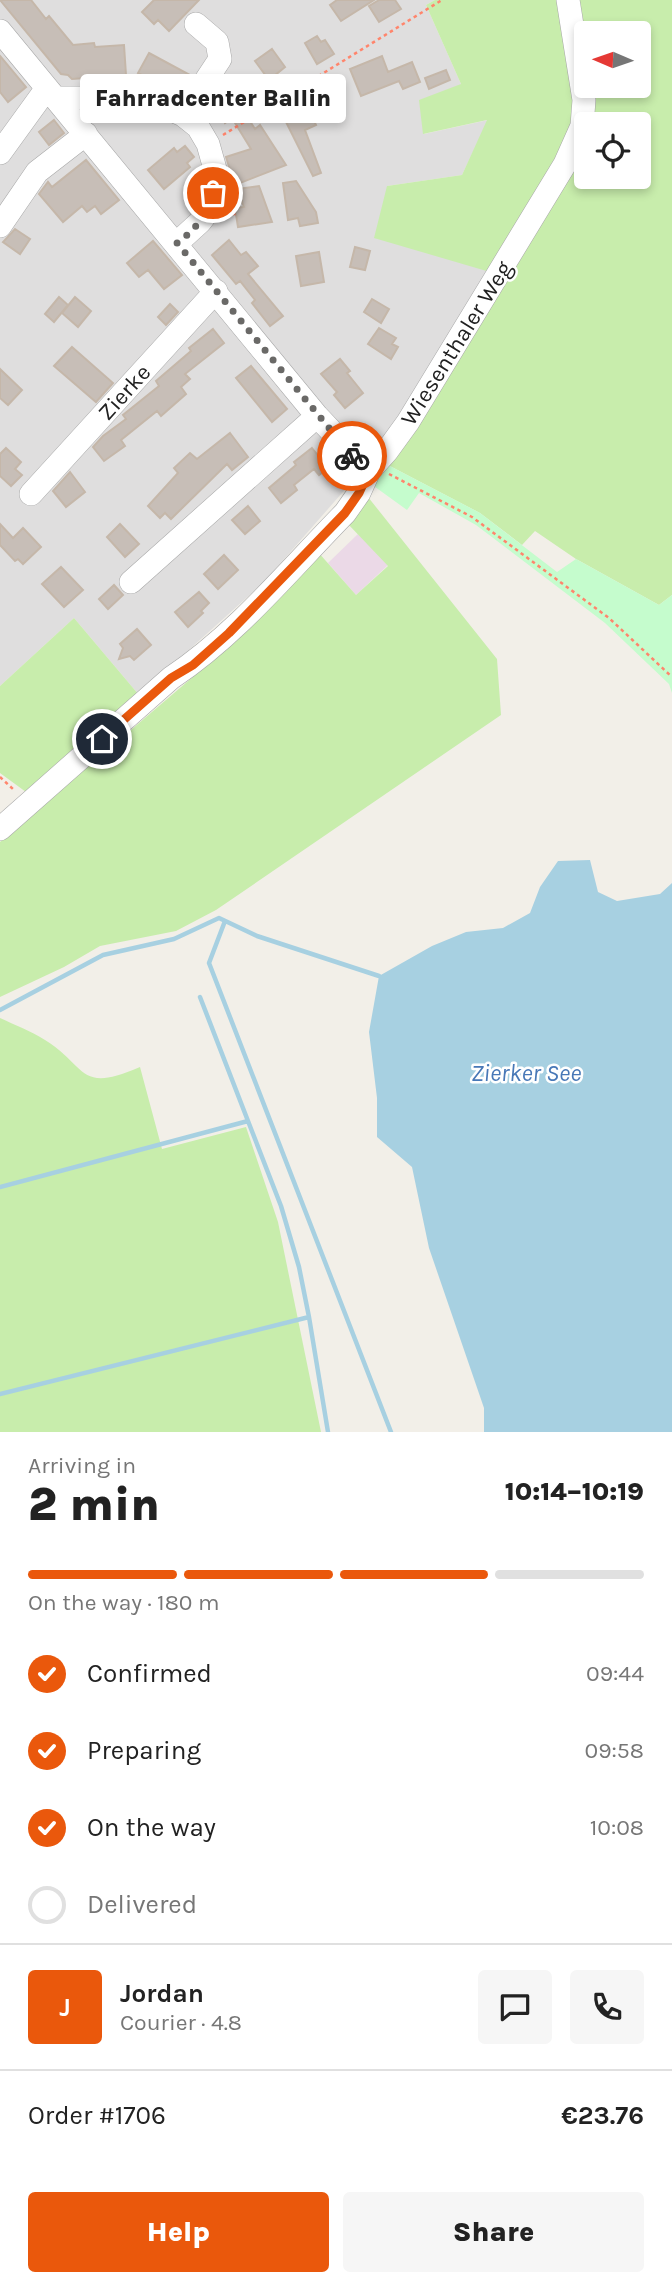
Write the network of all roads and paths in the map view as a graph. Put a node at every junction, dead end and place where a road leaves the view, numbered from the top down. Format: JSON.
{"nodes":[{"id":1,"x":442,"y":0,"type":"edge"},
{"id":2,"x":568,"y":0,"type":"edge"},
{"id":3,"x":196,"y":24,"type":"dead end"},
{"id":4,"x":0,"y":31,"type":"edge"},
{"id":5,"x":52,"y":93,"type":"junction"},
{"id":6,"x":183,"y":115,"type":"junction"},
{"id":7,"x":86,"y":134,"type":"junction"},
{"id":8,"x":208,"y":144,"type":"junction"},
{"id":9,"x":0,"y":153,"type":"edge"},
{"id":10,"x":0,"y":226,"type":"edge"},
{"id":11,"x":177,"y":243,"type":"junction"},
{"id":12,"x":216,"y":291,"type":"junction"},
{"id":13,"x":317,"y":416,"type":"junction"},
{"id":14,"x":379,"y":473,"type":"junction"},
{"id":15,"x":31,"y":494,"type":"dead end"},
{"id":16,"x":131,"y":582,"type":"dead end"},
{"id":17,"x":672,"y":677,"type":"edge"},
{"id":18,"x":0,"y":829,"type":"edge"}],
"edges":[{"from":1,"to":8,"type":"path"},
{"from":2,"to":14,"type":"street","name":"Wiesenthaler Weg"},
{"from":3,"to":6,"type":"street"},
{"from":4,"to":5,"type":"street"},
{"from":5,"to":6,"type":"street"},
{"from":5,"to":7,"type":"street"},
{"from":5,"to":9,"type":"street"},
{"from":6,"to":8,"type":"street"},
{"from":7,"to":10,"type":"street"},
{"from":7,"to":11,"type":"street"},
{"from":8,"to":11,"type":"street"},
{"from":11,"to":12,"type":"street"},
{"from":12,"to":13,"type":"street"},
{"from":12,"to":15,"type":"street","name":"Zierke"},
{"from":13,"to":14,"type":"street"},
{"from":13,"to":16,"type":"street"},
{"from":14,"to":17,"type":"path"},
{"from":14,"to":18,"type":"street","name":"Wiesenthaler Weg"}]}
